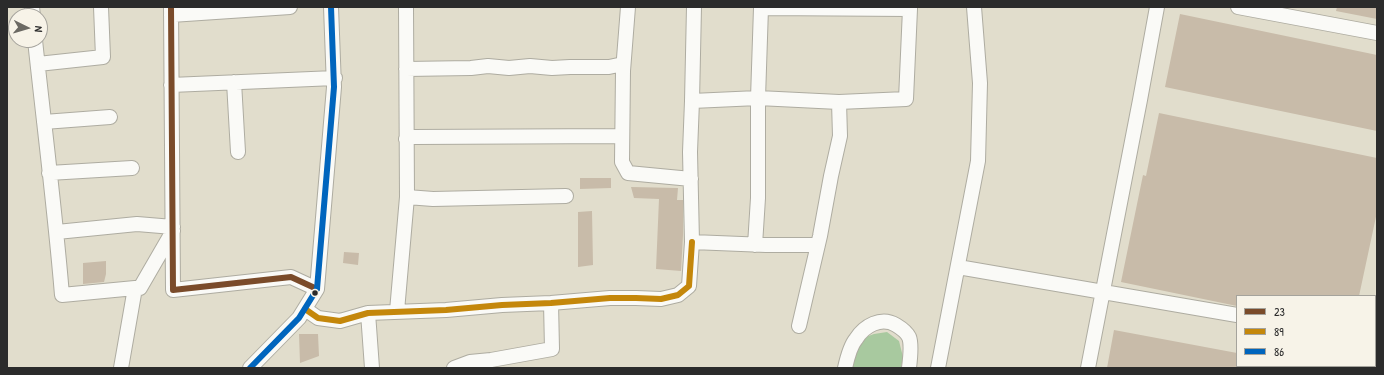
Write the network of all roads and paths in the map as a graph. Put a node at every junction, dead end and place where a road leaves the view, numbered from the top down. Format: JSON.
{"nodes":[{"id":1,"x":101,"y":7,"type":"edge"},
{"id":2,"x":290,"y":7,"type":"edge"},
{"id":3,"x":331,"y":7,"type":"edge"},
{"id":4,"x":406,"y":7,"type":"edge"},
{"id":5,"x":628,"y":7,"type":"edge"},
{"id":6,"x":694,"y":7,"type":"edge"},
{"id":7,"x":755,"y":7,"type":"edge"},
{"id":8,"x":974,"y":7,"type":"edge"},
{"id":9,"x":1157,"y":7,"type":"edge"},
{"id":10,"x":1238,"y":7,"type":"edge"},
{"id":11,"x":761,"y":8,"type":"edge"},
{"id":12,"x":858,"y":8,"type":"edge"},
{"id":13,"x":910,"y":8,"type":"edge"},
{"id":14,"x":239,"y":9,"type":"edge"},
{"id":15,"x":171,"y":11,"type":"edge"},
{"id":16,"x":1377,"y":33,"type":"edge"},
{"id":17,"x":36,"y":48,"type":"edge"},
{"id":18,"x":38,"y":64,"type":"junction"},
{"id":19,"x":623,"y":64,"type":"junction"},
{"id":20,"x":406,"y":69,"type":"junction"},
{"id":21,"x":335,"y":78,"type":"junction"},
{"id":22,"x":234,"y":82,"type":"junction"},
{"id":23,"x":171,"y":85,"type":"junction"},
{"id":24,"x":758,"y":98,"type":"junction"},
{"id":25,"x":692,"y":101,"type":"junction"},
{"id":26,"x":839,"y":102,"type":"junction"},
{"id":27,"x":110,"y":117,"type":"dead end"},
{"id":28,"x":44,"y":122,"type":"junction"},
{"id":29,"x":621,"y":136,"type":"junction"},
{"id":30,"x":406,"y":138,"type":"junction"},
{"id":31,"x":238,"y":152,"type":"dead end"},
{"id":32,"x":132,"y":168,"type":"dead end"},
{"id":33,"x":49,"y":173,"type":"junction"},
{"id":34,"x":691,"y":180,"type":"junction"},
{"id":35,"x":566,"y":196,"type":"dead end"},
{"id":36,"x":408,"y":197,"type":"junction"},
{"id":37,"x":173,"y":229,"type":"junction"},
{"id":38,"x":57,"y":232,"type":"junction"},
{"id":39,"x":692,"y":242,"type":"junction"},
{"id":40,"x":755,"y":245,"type":"junction"},
{"id":41,"x":818,"y":245,"type":"junction"},
{"id":42,"x":958,"y":267,"type":"junction"},
{"id":43,"x":135,"y":288,"type":"junction"},
{"id":44,"x":317,"y":289,"type":"junction"},
{"id":45,"x":1102,"y":291,"type":"junction"},
{"id":46,"x":551,"y":303,"type":"junction"},
{"id":47,"x":304,"y":309,"type":"junction"},
{"id":48,"x":397,"y":311,"type":"junction"},
{"id":49,"x":368,"y":313,"type":"junction"},
{"id":50,"x":1236,"y":315,"type":"edge"},
{"id":51,"x":799,"y":326,"type":"dead end"},
{"id":52,"x":121,"y":368,"type":"edge"},
{"id":53,"x":250,"y":368,"type":"edge"},
{"id":54,"x":372,"y":368,"type":"edge"},
{"id":55,"x":454,"y":368,"type":"edge"},
{"id":56,"x":845,"y":368,"type":"edge"},
{"id":57,"x":909,"y":368,"type":"edge"},
{"id":58,"x":938,"y":368,"type":"edge"},
{"id":59,"x":1088,"y":368,"type":"edge"}],
"edges":[{"from":1,"to":18,"type":"street"},
{"from":2,"to":14,"type":"street"},
{"from":3,"to":21,"type":"street"},
{"from":4,"to":20,"type":"street"},
{"from":5,"to":19,"type":"street"},
{"from":6,"to":25,"type":"street"},
{"from":7,"to":11,"type":"street"},
{"from":8,"to":42,"type":"street"},
{"from":9,"to":45,"type":"street"},
{"from":10,"to":16,"type":"street"},
{"from":11,"to":12,"type":"street"},
{"from":11,"to":24,"type":"street"},
{"from":12,"to":13,"type":"street"},
{"from":13,"to":26,"type":"street"},
{"from":14,"to":15,"type":"street"},
{"from":15,"to":23,"type":"street"},
{"from":17,"to":18,"type":"street"},
{"from":18,"to":28,"type":"street"},
{"from":19,"to":20,"type":"street"},
{"from":19,"to":29,"type":"street"},
{"from":20,"to":30,"type":"street"},
{"from":21,"to":22,"type":"street"},
{"from":21,"to":44,"type":"street"},
{"from":22,"to":23,"type":"street"},
{"from":22,"to":31,"type":"street"},
{"from":23,"to":37,"type":"street"},
{"from":24,"to":25,"type":"street"},
{"from":24,"to":26,"type":"street"},
{"from":24,"to":40,"type":"street"},
{"from":25,"to":34,"type":"street"},
{"from":26,"to":41,"type":"street"},
{"from":27,"to":28,"type":"street"},
{"from":28,"to":33,"type":"street"},
{"from":29,"to":30,"type":"street"},
{"from":29,"to":34,"type":"street"},
{"from":30,"to":36,"type":"street"},
{"from":32,"to":33,"type":"street"},
{"from":33,"to":38,"type":"street"},
{"from":34,"to":39,"type":"street"},
{"from":35,"to":36,"type":"street"},
{"from":36,"to":48,"type":"street"},
{"from":37,"to":38,"type":"street"},
{"from":37,"to":43,"type":"street"},
{"from":37,"to":44,"type":"street"},
{"from":38,"to":43,"type":"street"},
{"from":39,"to":40,"type":"street"},
{"from":39,"to":46,"type":"street"},
{"from":40,"to":41,"type":"street"},
{"from":41,"to":51,"type":"street"},
{"from":42,"to":45,"type":"street"},
{"from":42,"to":58,"type":"street"},
{"from":43,"to":52,"type":"street"},
{"from":44,"to":47,"type":"street"},
{"from":45,"to":50,"type":"street"},
{"from":45,"to":59,"type":"street"},
{"from":46,"to":48,"type":"street"},
{"from":46,"to":55,"type":"street"},
{"from":47,"to":49,"type":"street"},
{"from":47,"to":53,"type":"street"},
{"from":48,"to":49,"type":"street"},
{"from":49,"to":54,"type":"street"},
{"from":56,"to":57,"type":"street"}]}
